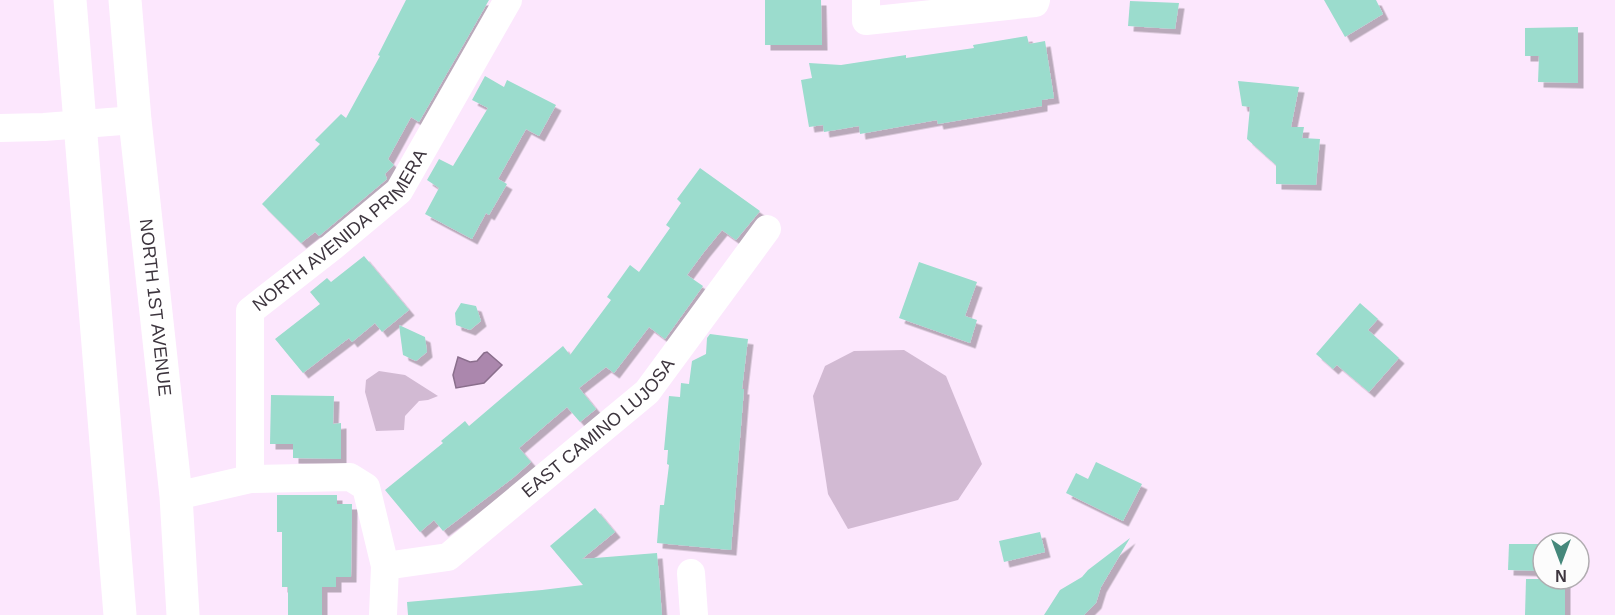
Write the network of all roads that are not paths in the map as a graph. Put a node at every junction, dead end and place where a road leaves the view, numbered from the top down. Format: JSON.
{"nodes":[{"id":1,"x":70,"y":0,"type":"edge"},
{"id":2,"x":125,"y":0,"type":"edge"},
{"id":3,"x":508,"y":0,"type":"edge"},
{"id":4,"x":867,"y":0,"type":"edge"},
{"id":5,"x":1036,"y":0,"type":"edge"},
{"id":6,"x":135,"y":120,"type":"junction"},
{"id":7,"x":79,"y":124,"type":"junction"},
{"id":8,"x":0,"y":128,"type":"edge"},
{"id":9,"x":766,"y":229,"type":"dead end"},
{"id":10,"x":250,"y":479,"type":"junction"},
{"id":11,"x":176,"y":496,"type":"junction"},
{"id":12,"x":385,"y":566,"type":"junction"},
{"id":13,"x":691,"y":573,"type":"dead end"},
{"id":14,"x":120,"y":615,"type":"edge"},
{"id":15,"x":183,"y":615,"type":"edge"},
{"id":16,"x":383,"y":615,"type":"edge"},
{"id":17,"x":693,"y":615,"type":"edge"}],
"edges":[{"from":1,"to":7,"type":"main road"},
{"from":2,"to":6,"type":"main road","name":"NORTH 1ST AVENUE"},
{"from":3,"to":10,"type":"street","name":"NORTH AVENIDA PRIMERA"},
{"from":4,"to":5,"type":"street"},
{"from":6,"to":7,"type":"street"},
{"from":6,"to":11,"type":"main road","name":"NORTH 1ST AVENUE"},
{"from":7,"to":8,"type":"street"},
{"from":7,"to":14,"type":"main road"},
{"from":9,"to":12,"type":"street","name":"EAST CAMINO LUJOSA"},
{"from":10,"to":11,"type":"street"},
{"from":10,"to":12,"type":"street"},
{"from":11,"to":15,"type":"main road","name":"NORTH 1ST AVENUE"},
{"from":12,"to":16,"type":"street"},
{"from":13,"to":17,"type":"street"}]}
